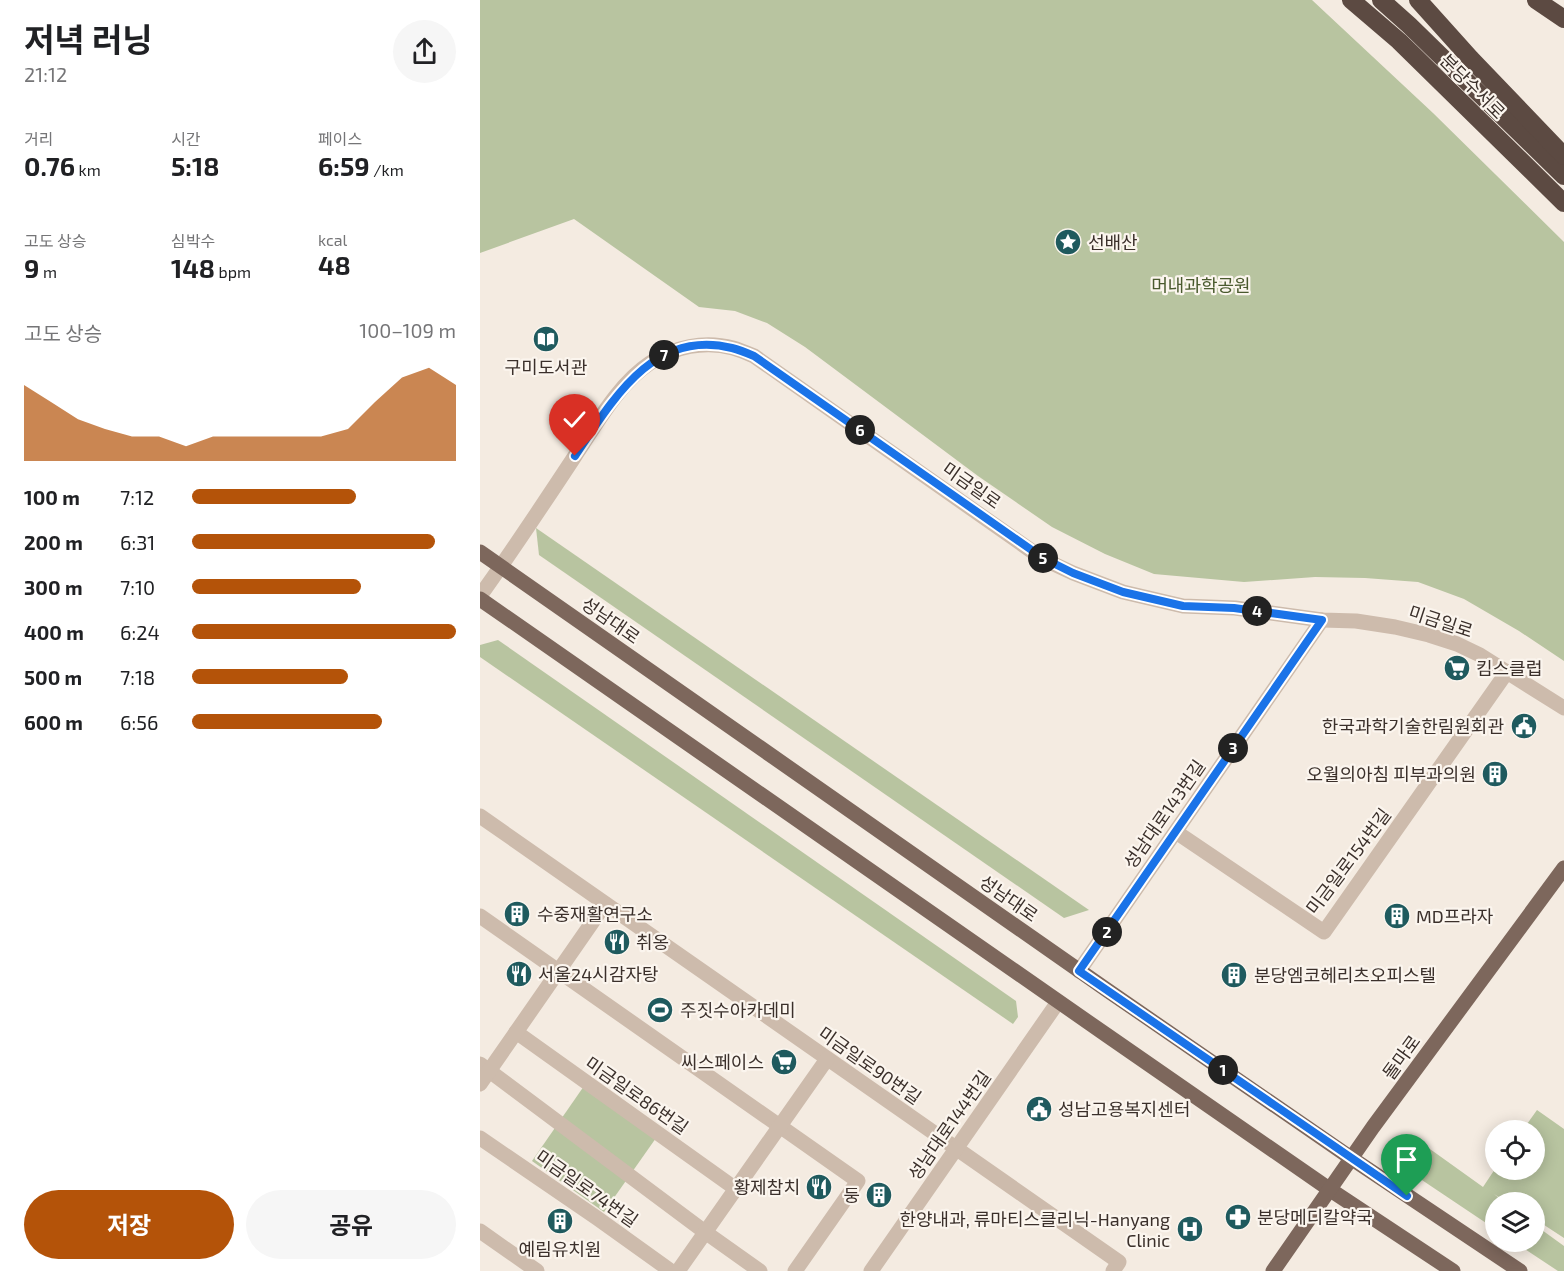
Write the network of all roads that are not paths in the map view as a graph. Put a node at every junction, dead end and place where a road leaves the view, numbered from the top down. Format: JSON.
{"nodes":[{"id":1,"x":1351,"y":0,"type":"edge"},
{"id":2,"x":1381,"y":0,"type":"edge"},
{"id":3,"x":1418,"y":0,"type":"edge"},
{"id":4,"x":1536,"y":0,"type":"edge"},
{"id":5,"x":1564,"y":20,"type":"edge"},
{"id":6,"x":1564,"y":156,"type":"edge"},
{"id":7,"x":1564,"y":176,"type":"edge"},
{"id":8,"x":1564,"y":203,"type":"edge"},
{"id":9,"x":480,"y":552,"type":"edge"},
{"id":10,"x":501,"y":567,"type":"junction"},
{"id":11,"x":480,"y":597,"type":"edge"},
{"id":12,"x":1322,"y":620,"type":"junction"},
{"id":13,"x":1507,"y":672,"type":"junction"},
{"id":14,"x":1564,"y":708,"type":"edge"},
{"id":15,"x":480,"y":816,"type":"edge"},
{"id":16,"x":1176,"y":832,"type":"junction"},
{"id":17,"x":1564,"y":868,"type":"edge"},
{"id":18,"x":605,"y":904,"type":"junction"},
{"id":19,"x":480,"y":917,"type":"edge"},
{"id":20,"x":559,"y":970,"type":"junction"},
{"id":21,"x":1079,"y":971,"type":"junction"},
{"id":22,"x":1058,"y":1002,"type":"junction"},
{"id":23,"x":516,"y":1032,"type":"junction"},
{"id":24,"x":827,"y":1059,"type":"junction"},
{"id":25,"x":485,"y":1067,"type":"edge"},
{"id":26,"x":480,"y":1084,"type":"edge"},
{"id":27,"x":780,"y":1126,"type":"junction"},
{"id":28,"x":480,"y":1137,"type":"edge"},
{"id":29,"x":956,"y":1149,"type":"junction"},
{"id":30,"x":1351,"y":1158,"type":"junction"},
{"id":31,"x":736,"y":1189,"type":"junction"},
{"id":32,"x":1329,"y":1189,"type":"junction"},
{"id":33,"x":480,"y":1231,"type":"edge"},
{"id":34,"x":705,"y":1232,"type":"junction"},
{"id":35,"x":1116,"y":1266,"type":"edge"},
{"id":36,"x":537,"y":1271,"type":"edge"},
{"id":37,"x":671,"y":1271,"type":"edge"},
{"id":38,"x":678,"y":1271,"type":"edge"},
{"id":39,"x":760,"y":1271,"type":"edge"},
{"id":40,"x":795,"y":1271,"type":"edge"},
{"id":41,"x":871,"y":1271,"type":"edge"},
{"id":42,"x":1273,"y":1271,"type":"edge"},
{"id":43,"x":1453,"y":1271,"type":"edge"},
{"id":44,"x":1520,"y":1271,"type":"edge"}],
"edges":[{"from":1,"to":8,"type":"highway","name":"분당수서로"},
{"from":2,"to":7,"type":"highway","name":"분당수서로"},
{"from":3,"to":6,"type":"highway"},
{"from":4,"to":5,"type":"highway"},
{"from":9,"to":10,"type":"main road","name":"성남대로"},
{"from":10,"to":11,"type":"street","name":"미금일로"},
{"from":10,"to":12,"type":"street","name":"미금일로"},
{"from":10,"to":21,"type":"main road","name":"성남대로"},
{"from":11,"to":22,"type":"main road"},
{"from":12,"to":13,"type":"street","name":"미금일로"},
{"from":12,"to":16,"type":"street","name":"성남대로143번길"},
{"from":13,"to":14,"type":"street","name":"미금일로"},
{"from":13,"to":16,"type":"street","name":"미금일로154번길"},
{"from":15,"to":18,"type":"street","name":"미금일로90번길"},
{"from":16,"to":21,"type":"street","name":"성남대로143번길"},
{"from":17,"to":30,"type":"main road","name":"돌마로"},
{"from":18,"to":20,"type":"street"},
{"from":18,"to":24,"type":"street","name":"미금일로90번길"},
{"from":19,"to":20,"type":"street"},
{"from":20,"to":23,"type":"street"},
{"from":20,"to":27,"type":"street"},
{"from":21,"to":30,"type":"main road","name":"성남대로"},
{"from":22,"to":29,"type":"street","name":"성남대로144번길"},
{"from":22,"to":32,"type":"main road"},
{"from":23,"to":25,"type":"street"},
{"from":23,"to":31,"type":"street","name":"미금일로86번길"},
{"from":24,"to":27,"type":"street"},
{"from":24,"to":29,"type":"street","name":"미금일로90번길"},
{"from":25,"to":26,"type":"street"},
{"from":25,"to":34,"type":"street"},
{"from":27,"to":31,"type":"street"},
{"from":27,"to":40,"type":"street"},
{"from":28,"to":37,"type":"street","name":"미금일로74번길"},
{"from":29,"to":35,"type":"street","name":"미금일로90번길"},
{"from":29,"to":41,"type":"street","name":"성남대로144번길"},
{"from":30,"to":32,"type":"main road","name":"돌마로"},
{"from":30,"to":44,"type":"main road","name":"성남대로"},
{"from":31,"to":34,"type":"street"},
{"from":32,"to":42,"type":"main road","name":"돌마로"},
{"from":32,"to":43,"type":"main road"},
{"from":33,"to":36,"type":"street"},
{"from":34,"to":38,"type":"street"},
{"from":34,"to":39,"type":"street"}]}
